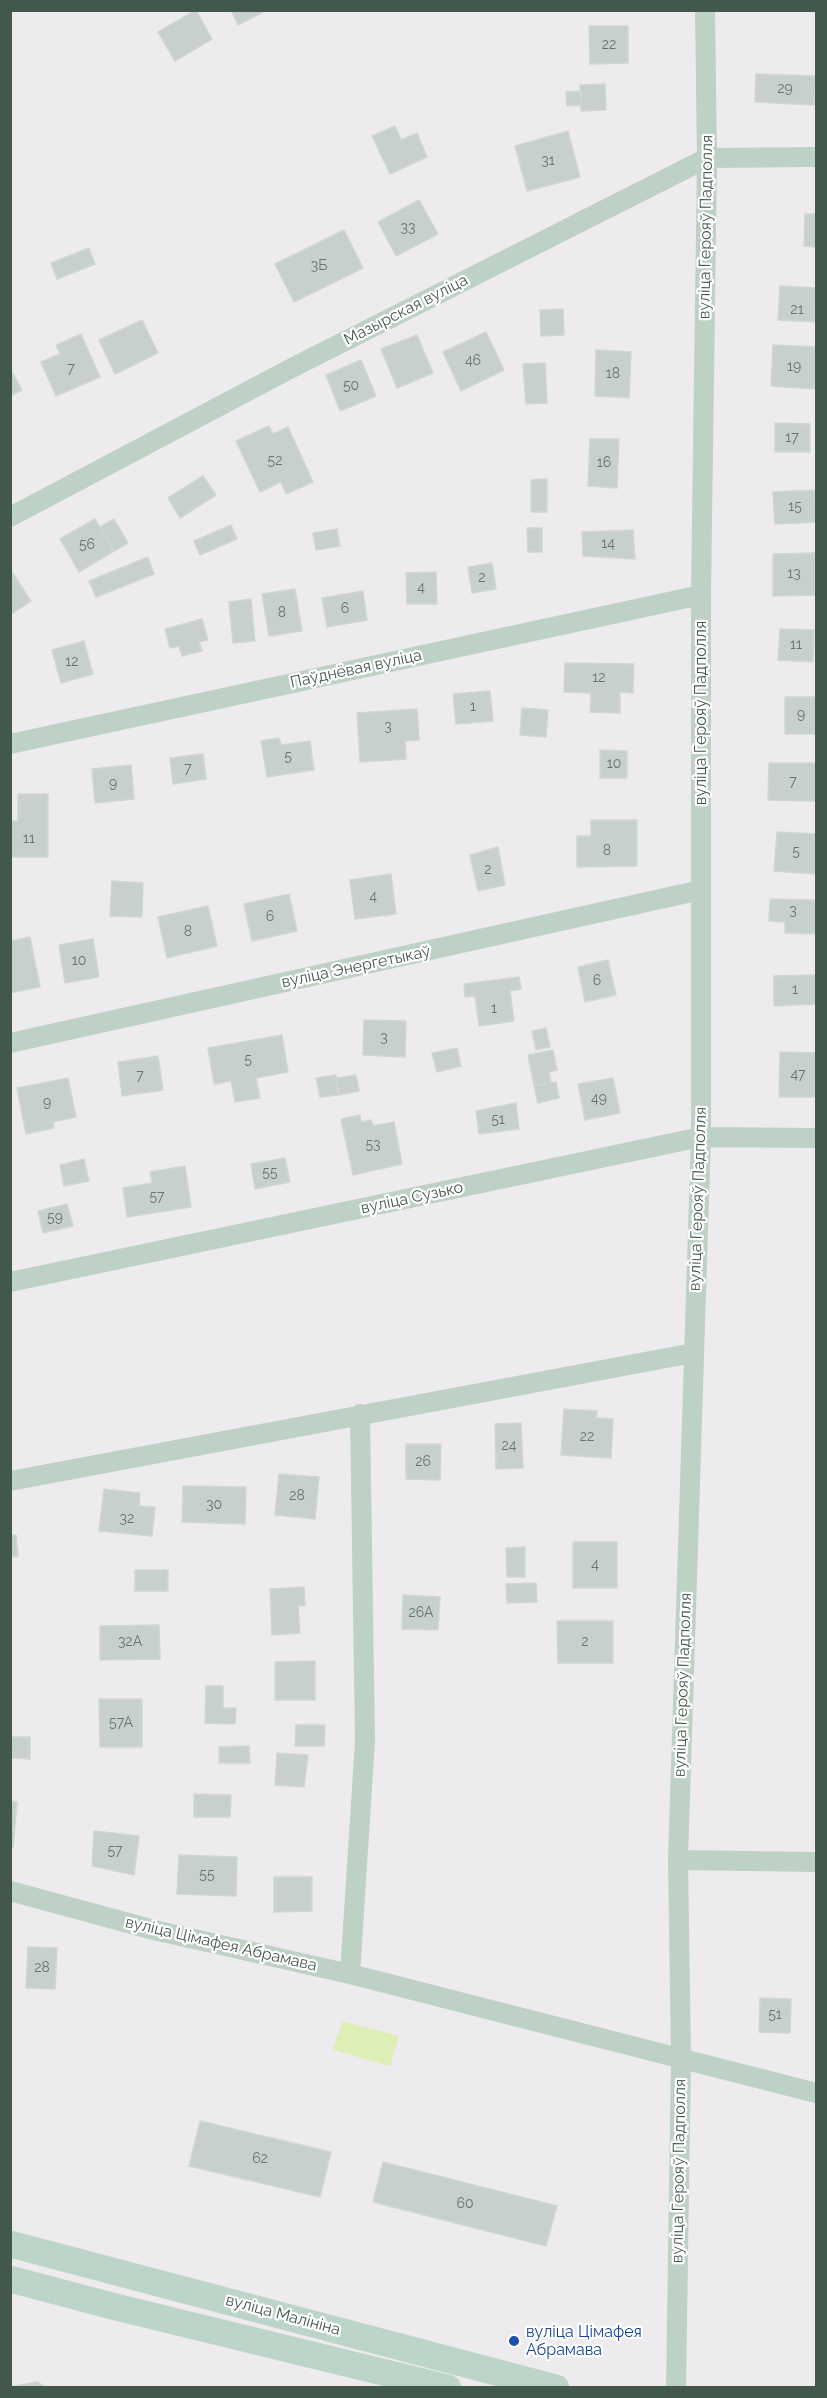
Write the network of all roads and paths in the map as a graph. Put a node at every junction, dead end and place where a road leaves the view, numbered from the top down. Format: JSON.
{"nodes":[{"id":1,"x":705,"y":10,"type":"edge"},
{"id":2,"x":816,"y":157,"type":"edge"},
{"id":3,"x":707,"y":158,"type":"junction"},
{"id":4,"x":10,"y":517,"type":"edge"},
{"id":5,"x":701,"y":595,"type":"junction"},
{"id":6,"x":10,"y":744,"type":"edge"},
{"id":7,"x":701,"y":890,"type":"junction"},
{"id":8,"x":10,"y":1043,"type":"edge"},
{"id":9,"x":701,"y":1137,"type":"junction"},
{"id":10,"x":816,"y":1138,"type":"edge"},
{"id":11,"x":10,"y":1282,"type":"edge"},
{"id":12,"x":693,"y":1353,"type":"junction"},
{"id":13,"x":360,"y":1414,"type":"junction"},
{"id":14,"x":10,"y":1481,"type":"edge"},
{"id":15,"x":678,"y":1860,"type":"junction"},
{"id":16,"x":816,"y":1863,"type":"edge"},
{"id":17,"x":10,"y":1891,"type":"edge"},
{"id":18,"x":350,"y":1974,"type":"junction"},
{"id":19,"x":681,"y":2058,"type":"junction"},
{"id":20,"x":816,"y":2093,"type":"edge"},
{"id":21,"x":10,"y":2244,"type":"edge"},
{"id":22,"x":10,"y":2279,"type":"edge"},
{"id":23,"x":448,"y":2388,"type":"edge"},
{"id":24,"x":556,"y":2388,"type":"edge"},
{"id":25,"x":676,"y":2388,"type":"edge"}],
"edges":[{"from":1,"to":3,"type":"street","name":"вуліца Герояў Падполля"},
{"from":2,"to":3,"type":"street","name":"Мазырская вуліца"},
{"from":3,"to":4,"type":"street","name":"Мазырская вуліца"},
{"from":3,"to":5,"type":"street","name":"вуліца Герояў Падполля"},
{"from":5,"to":6,"type":"street","name":"Паўднёвая вуліца"},
{"from":5,"to":7,"type":"street","name":"вуліца Герояў Падполля"},
{"from":7,"to":8,"type":"street","name":"вуліца Энергетыкаў"},
{"from":7,"to":9,"type":"street","name":"вуліца Герояў Падполля"},
{"from":9,"to":10,"type":"street","name":"вуліца Сузько"},
{"from":9,"to":11,"type":"street","name":"вуліца Сузько"},
{"from":9,"to":12,"type":"street","name":"вуліца Герояў Падполля"},
{"from":12,"to":13,"type":"street"},
{"from":12,"to":15,"type":"street","name":"вуліца Герояў Падполля"},
{"from":13,"to":14,"type":"street"},
{"from":13,"to":18,"type":"street"},
{"from":15,"to":16,"type":"street"},
{"from":15,"to":19,"type":"street","name":"вуліца Герояў Падполля"},
{"from":17,"to":18,"type":"street","name":"вуліца Цімафея Абрамава"},
{"from":18,"to":19,"type":"street","name":"вуліца Цімафея Абрамава"},
{"from":19,"to":20,"type":"street","name":"вуліца Цімафея Абрамава"},
{"from":19,"to":25,"type":"street","name":"вуліца Герояў Падполля"},
{"from":21,"to":24,"type":"main road","name":"вуліца Малініна"},
{"from":22,"to":23,"type":"main road","name":"вуліца Малініна"}]}
